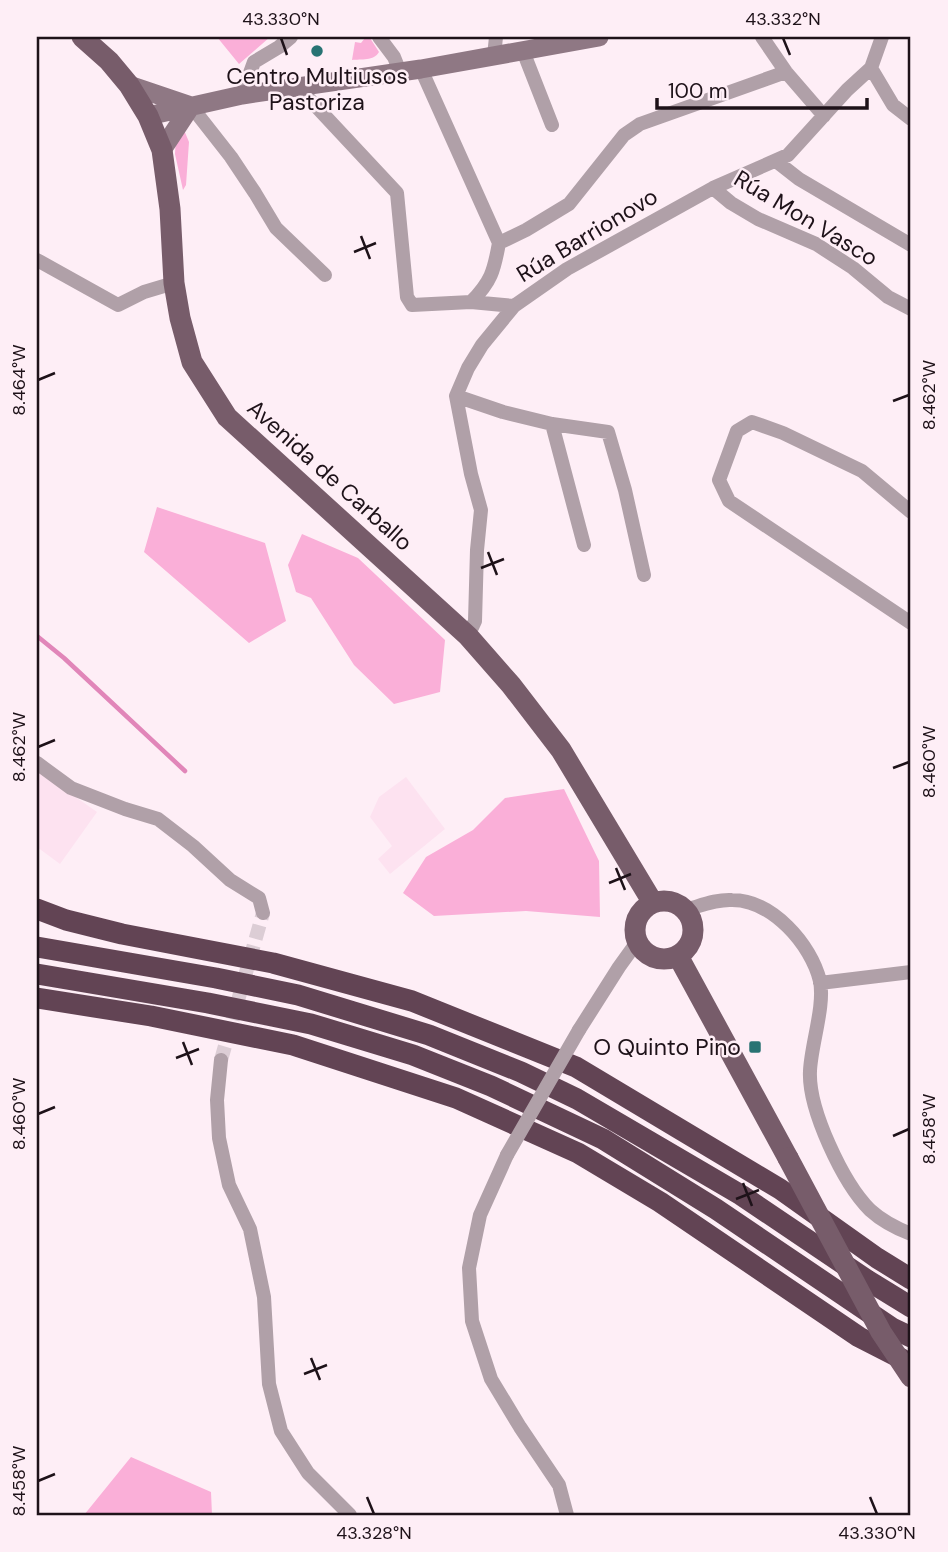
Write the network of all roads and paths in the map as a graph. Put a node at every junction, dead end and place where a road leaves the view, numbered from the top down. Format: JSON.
{"nodes":[{"id":1,"x":82,"y":37,"type":"edge"},
{"id":2,"x":291,"y":37,"type":"edge"},
{"id":3,"x":379,"y":37,"type":"edge"},
{"id":4,"x":598,"y":37,"type":"edge"},
{"id":5,"x":762,"y":37,"type":"edge"},
{"id":6,"x":882,"y":37,"type":"edge"},
{"id":7,"x":495,"y":46,"type":"edge"},
{"id":8,"x":523,"y":51,"type":"junction"},
{"id":9,"x":871,"y":68,"type":"junction"},
{"id":10,"x":421,"y":69,"type":"junction"},
{"id":11,"x":400,"y":72,"type":"junction"},
{"id":12,"x":786,"y":72,"type":"junction"},
{"id":13,"x":130,"y":85,"type":"junction"},
{"id":14,"x":298,"y":87,"type":"junction"},
{"id":15,"x":242,"y":95,"type":"junction"},
{"id":16,"x":191,"y":106,"type":"junction"},
{"id":17,"x":148,"y":116,"type":"junction"},
{"id":18,"x":824,"y":116,"type":"junction"},
{"id":19,"x":911,"y":120,"type":"edge"},
{"id":20,"x":552,"y":125,"type":"dead end"},
{"id":21,"x":162,"y":150,"type":"junction"},
{"id":22,"x":776,"y":161,"type":"junction"},
{"id":23,"x":713,"y":188,"type":"junction"},
{"id":24,"x":499,"y":243,"type":"junction"},
{"id":25,"x":911,"y":245,"type":"edge"},
{"id":26,"x":37,"y":260,"type":"edge"},
{"id":27,"x":325,"y":275,"type":"dead end"},
{"id":28,"x":174,"y":283,"type":"junction"},
{"id":29,"x":471,"y":302,"type":"junction"},
{"id":30,"x":514,"y":306,"type":"junction"},
{"id":31,"x":911,"y":309,"type":"edge"},
{"id":32,"x":456,"y":396,"type":"junction"},
{"id":33,"x":552,"y":424,"type":"junction"},
{"id":34,"x":911,"y":512,"type":"edge"},
{"id":35,"x":584,"y":545,"type":"dead end"},
{"id":36,"x":644,"y":575,"type":"dead end"},
{"id":37,"x":911,"y":623,"type":"edge"},
{"id":38,"x":468,"y":636,"type":"junction"},
{"id":39,"x":37,"y":763,"type":"edge"},
{"id":40,"x":653,"y":903,"type":"junction"},
{"id":41,"x":37,"y":909,"type":"edge"},
{"id":42,"x":685,"y":910,"type":"junction"},
{"id":43,"x":263,"y":913,"type":"dead end"},
{"id":44,"x":638,"y":942,"type":"junction"},
{"id":45,"x":37,"y":947,"type":"edge"},
{"id":46,"x":678,"y":956,"type":"junction"},
{"id":47,"x":911,"y":972,"type":"edge"},
{"id":48,"x":37,"y":974,"type":"edge"},
{"id":49,"x":820,"y":983,"type":"junction"},
{"id":50,"x":37,"y":999,"type":"edge"},
{"id":51,"x":221,"y":1060,"type":"tunnel mouth"},
{"id":52,"x":911,"y":1234,"type":"edge"},
{"id":53,"x":911,"y":1279,"type":"edge"},
{"id":54,"x":911,"y":1307,"type":"edge"},
{"id":55,"x":911,"y":1337,"type":"edge"},
{"id":56,"x":911,"y":1363,"type":"edge"},
{"id":57,"x":911,"y":1377,"type":"edge"},
{"id":58,"x":349,"y":1515,"type":"edge"},
{"id":59,"x":567,"y":1515,"type":"edge"}],
"edges":[{"from":1,"to":13,"type":"main road","name":"Avenida de Carballo"},
{"from":2,"to":15,"type":"street"},
{"from":3,"to":11,"type":"street"},
{"from":4,"to":8,"type":"street"},
{"from":5,"to":12,"type":"street"},
{"from":6,"to":9,"type":"street","name":"Rúa Barrionovo"},
{"from":7,"to":8,"type":"street"},
{"from":7,"to":10,"type":"street"},
{"from":8,"to":20,"type":"street"},
{"from":9,"to":18,"type":"street","name":"Rúa Barrionovo"},
{"from":9,"to":19,"type":"street"},
{"from":10,"to":11,"type":"street"},
{"from":10,"to":24,"type":"street"},
{"from":11,"to":14,"type":"street"},
{"from":12,"to":18,"type":"street"},
{"from":12,"to":24,"type":"street"},
{"from":13,"to":16,"type":"street"},
{"from":13,"to":17,"type":"main road","name":"Avenida de Carballo"},
{"from":14,"to":15,"type":"street"},
{"from":14,"to":29,"type":"street"},
{"from":15,"to":16,"type":"street"},
{"from":16,"to":17,"type":"street"},
{"from":16,"to":21,"type":"street"},
{"from":16,"to":27,"type":"street"},
{"from":17,"to":21,"type":"main road","name":"Avenida de Carballo"},
{"from":18,"to":22,"type":"street","name":"Rúa Barrionovo"},
{"from":21,"to":28,"type":"main road","name":"Avenida de Carballo"},
{"from":22,"to":23,"type":"street","name":"Rúa Barrionovo"},
{"from":22,"to":25,"type":"street"},
{"from":23,"to":30,"type":"street","name":"Rúa Barrionovo"},
{"from":23,"to":31,"type":"street","name":"Rúa Mon Vasco"},
{"from":24,"to":29,"type":"street"},
{"from":26,"to":28,"type":"street"},
{"from":28,"to":38,"type":"main road","name":"Avenida de Carballo"},
{"from":29,"to":30,"type":"street"},
{"from":30,"to":32,"type":"street","name":"Rúa Barrionovo"},
{"from":32,"to":33,"type":"street"},
{"from":32,"to":38,"type":"street"},
{"from":33,"to":35,"type":"street"},
{"from":33,"to":36,"type":"street"},
{"from":34,"to":37,"type":"street"},
{"from":38,"to":40,"type":"main road","name":"Avenida de Carballo"},
{"from":39,"to":43,"type":"street"},
{"from":40,"to":42,"type":"main road"},
{"from":40,"to":44,"type":"main road"},
{"from":41,"to":53,"type":"highway"},
{"from":42,"to":46,"type":"main road"},
{"from":42,"to":49,"type":"street"},
{"from":44,"to":46,"type":"main road"},
{"from":44,"to":59,"type":"street","bridge":true},
{"from":45,"to":54,"type":"highway"},
{"from":46,"to":57,"type":"main road","bridge":true},
{"from":47,"to":49,"type":"street"},
{"from":48,"to":55,"type":"highway"},
{"from":49,"to":52,"type":"street"},
{"from":50,"to":56,"type":"highway"},
{"from":51,"to":58,"type":"street"}]}
